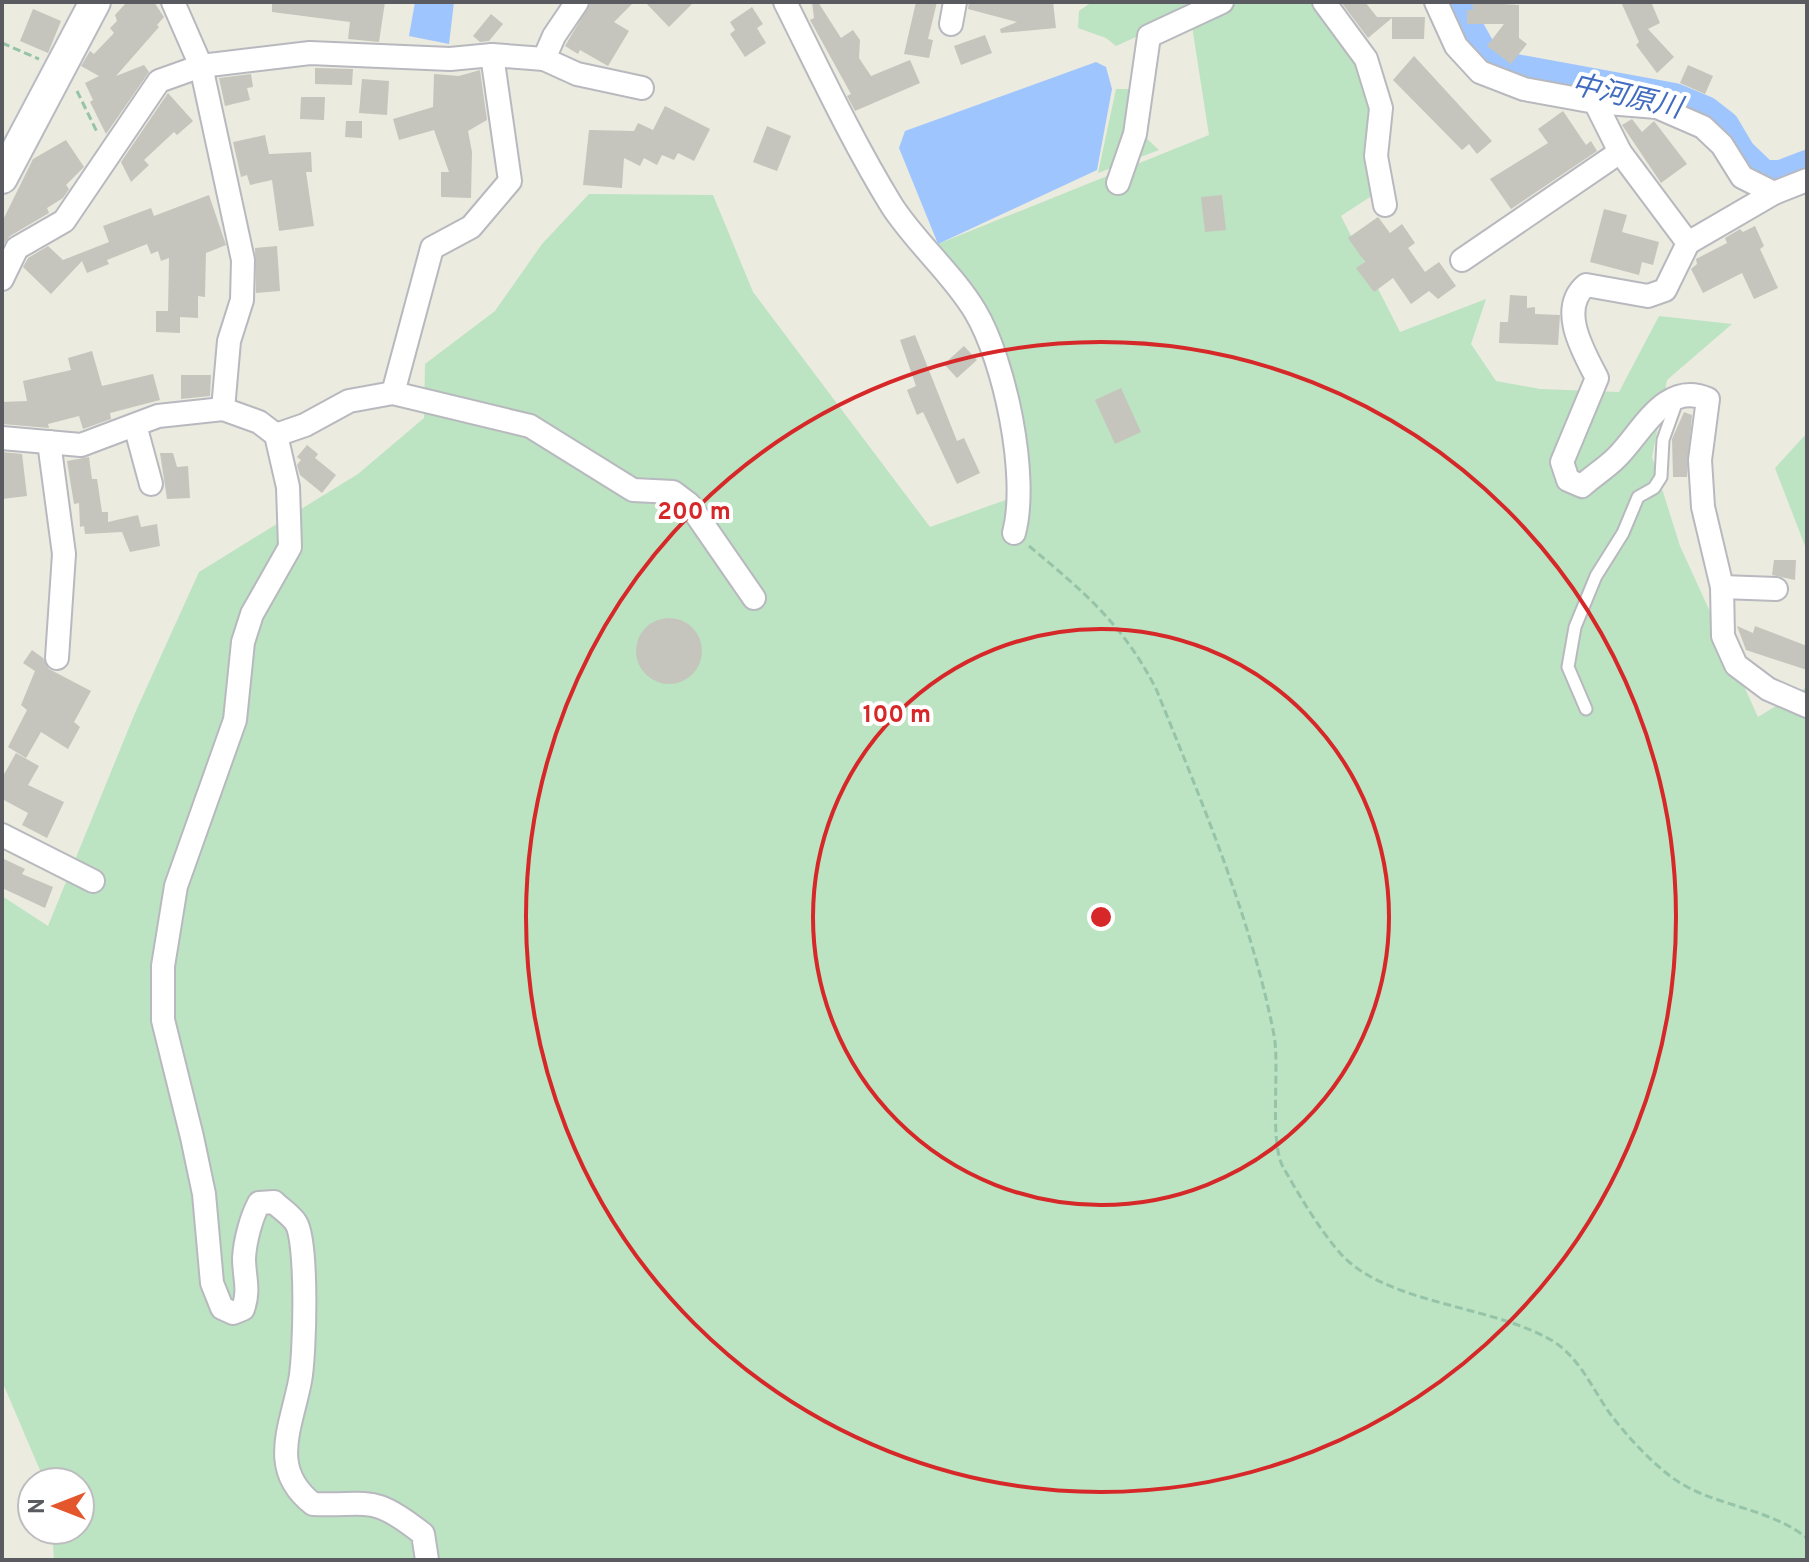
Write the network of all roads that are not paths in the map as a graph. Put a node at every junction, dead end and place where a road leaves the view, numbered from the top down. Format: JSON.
{"nodes":[{"id":1,"x":95,"y":2,"type":"edge"},
{"id":2,"x":173,"y":2,"type":"edge"},
{"id":3,"x":577,"y":2,"type":"edge"},
{"id":4,"x":785,"y":2,"type":"edge"},
{"id":5,"x":1222,"y":2,"type":"edge"},
{"id":6,"x":1324,"y":2,"type":"edge"},
{"id":7,"x":1436,"y":2,"type":"edge"},
{"id":8,"x":492,"y":55,"type":"junction"},
{"id":9,"x":544,"y":59,"type":"junction"},
{"id":10,"x":201,"y":66,"type":"junction"},
{"id":11,"x":642,"y":88,"type":"dead end"},
{"id":12,"x":1595,"y":102,"type":"junction"},
{"id":13,"x":1620,"y":152,"type":"junction"},
{"id":14,"x":2,"y":178,"type":"edge"},
{"id":15,"x":1118,"y":183,"type":"dead end"},
{"id":16,"x":1805,"y":186,"type":"edge"},
{"id":17,"x":1774,"y":193,"type":"junction"},
{"id":18,"x":1385,"y":205,"type":"dead end"},
{"id":19,"x":1688,"y":243,"type":"junction"},
{"id":20,"x":1462,"y":260,"type":"dead end"},
{"id":21,"x":2,"y":279,"type":"edge"},
{"id":22,"x":393,"y":393,"type":"junction"},
{"id":23,"x":1679,"y":396,"type":"junction"},
{"id":24,"x":223,"y":409,"type":"junction"},
{"id":25,"x":135,"y":425,"type":"junction"},
{"id":26,"x":276,"y":435,"type":"junction"},
{"id":27,"x":2,"y":438,"type":"edge"},
{"id":28,"x":49,"y":442,"type":"junction"},
{"id":29,"x":151,"y":484,"type":"dead end"},
{"id":30,"x":1014,"y":533,"type":"road end"},
{"id":31,"x":1722,"y":587,"type":"junction"},
{"id":32,"x":1776,"y":589,"type":"dead end"},
{"id":33,"x":754,"y":598,"type":"dead end"},
{"id":34,"x":57,"y":658,"type":"dead end"},
{"id":35,"x":1807,"y":706,"type":"edge"},
{"id":36,"x":1586,"y":709,"type":"dead end"},
{"id":37,"x":2,"y":835,"type":"edge"},
{"id":38,"x":93,"y":881,"type":"dead end"},
{"id":39,"x":427,"y":1560,"type":"edge"}],
"edges":[{"from":1,"to":14,"type":"street"},
{"from":2,"to":10,"type":"street"},
{"from":3,"to":9,"type":"street"},
{"from":4,"to":30,"type":"street"},
{"from":5,"to":15,"type":"street"},
{"from":6,"to":18,"type":"street"},
{"from":7,"to":12,"type":"street"},
{"from":8,"to":9,"type":"street"},
{"from":8,"to":10,"type":"street"},
{"from":8,"to":22,"type":"street"},
{"from":9,"to":11,"type":"street"},
{"from":10,"to":21,"type":"street"},
{"from":10,"to":24,"type":"street"},
{"from":12,"to":13,"type":"street"},
{"from":12,"to":17,"type":"street"},
{"from":13,"to":19,"type":"street"},
{"from":13,"to":20,"type":"street"},
{"from":16,"to":17,"type":"street"},
{"from":17,"to":19,"type":"street"},
{"from":19,"to":23,"type":"street"},
{"from":22,"to":26,"type":"street"},
{"from":22,"to":33,"type":"street"},
{"from":23,"to":31,"type":"street"},
{"from":23,"to":36,"type":"lane"},
{"from":24,"to":25,"type":"street"},
{"from":24,"to":26,"type":"street"},
{"from":25,"to":28,"type":"street"},
{"from":25,"to":29,"type":"street"},
{"from":26,"to":39,"type":"street"},
{"from":27,"to":28,"type":"street"},
{"from":28,"to":34,"type":"street"},
{"from":31,"to":32,"type":"street"},
{"from":31,"to":35,"type":"street"},
{"from":37,"to":38,"type":"street"}]}
